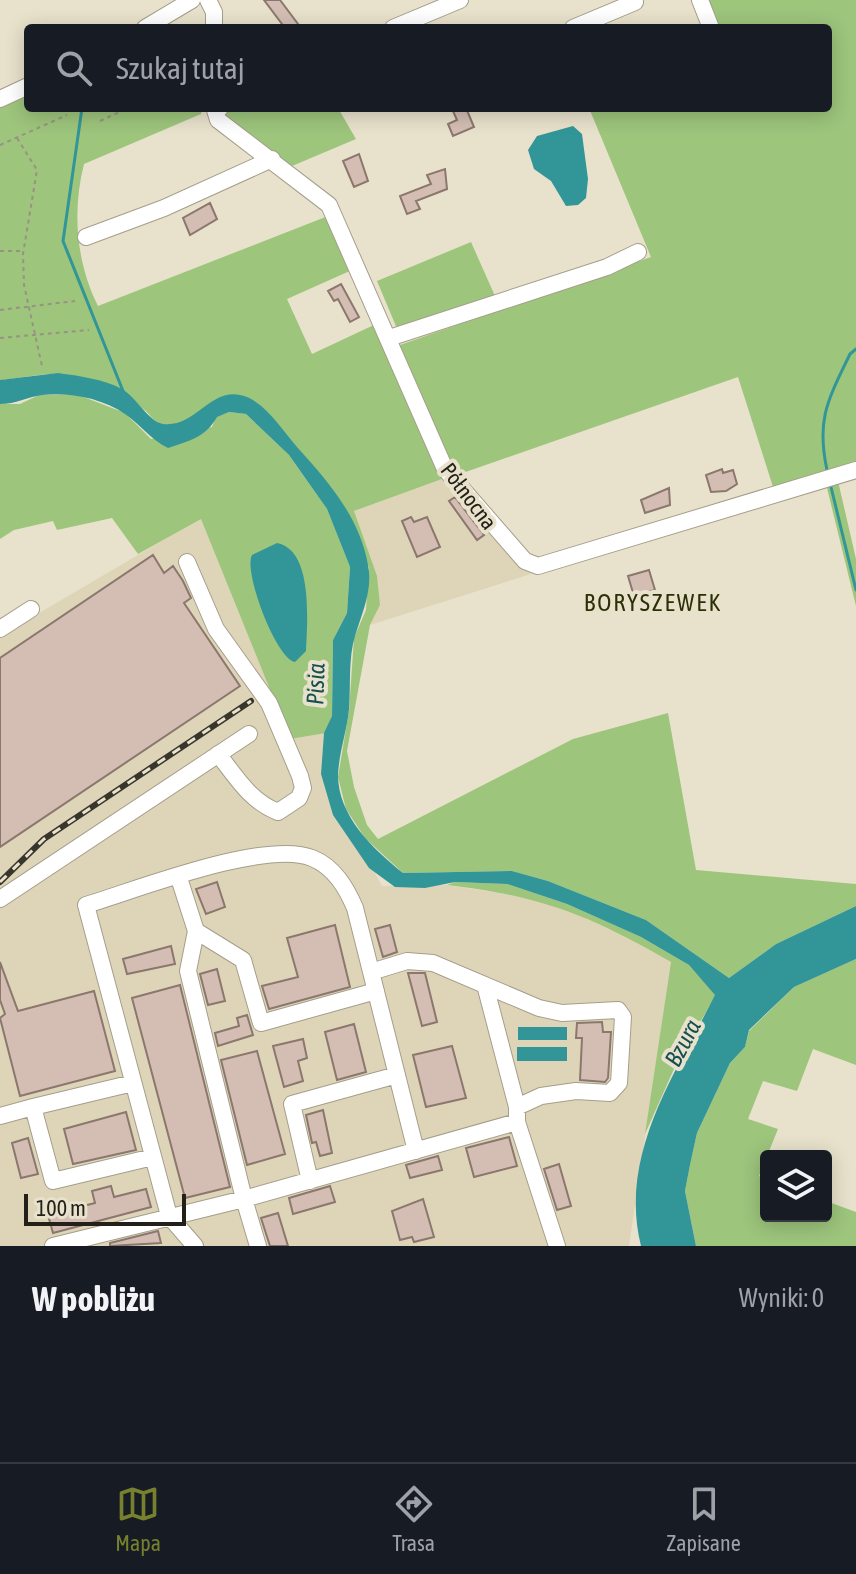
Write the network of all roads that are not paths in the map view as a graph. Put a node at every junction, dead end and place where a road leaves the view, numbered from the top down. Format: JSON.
{"nodes":[{"id":1,"x":192,"y":0,"type":"edge"},
{"id":2,"x":208,"y":0,"type":"edge"},
{"id":3,"x":460,"y":0,"type":"edge"},
{"id":4,"x":700,"y":0,"type":"edge"},
{"id":5,"x":635,"y":2,"type":"edge"},
{"id":6,"x":152,"y":24,"type":"edge"},
{"id":7,"x":214,"y":24,"type":"edge"},
{"id":8,"x":403,"y":24,"type":"edge"},
{"id":9,"x":583,"y":24,"type":"edge"},
{"id":10,"x":709,"y":24,"type":"edge"},
{"id":11,"x":24,"y":88,"type":"edge"},
{"id":12,"x":0,"y":99,"type":"edge"},
{"id":13,"x":217,"y":112,"type":"edge"},
{"id":14,"x":272,"y":159,"type":"junction"},
{"id":15,"x":86,"y":237,"type":"dead end"},
{"id":16,"x":638,"y":252,"type":"dead end"},
{"id":17,"x":389,"y":338,"type":"junction"},
{"id":18,"x":856,"y":470,"type":"edge"},
{"id":19,"x":187,"y":562,"type":"dead end"},
{"id":20,"x":31,"y":609,"type":"dead end"},
{"id":21,"x":0,"y":629,"type":"edge"},
{"id":22,"x":249,"y":734,"type":"dead end"},
{"id":23,"x":218,"y":754,"type":"junction"},
{"id":24,"x":179,"y":878,"type":"junction"},
{"id":25,"x":0,"y":899,"type":"edge"},
{"id":26,"x":196,"y":931,"type":"junction"},
{"id":27,"x":371,"y":972,"type":"junction"},
{"id":28,"x":485,"y":985,"type":"junction"},
{"id":29,"x":376,"y":991,"type":"junction"},
{"id":30,"x":397,"y":1075,"type":"junction"},
{"id":31,"x":133,"y":1083,"type":"junction"},
{"id":32,"x":33,"y":1107,"type":"junction"},
{"id":33,"x":517,"y":1114,"type":"junction"},
{"id":34,"x":0,"y":1116,"type":"edge"},
{"id":35,"x":416,"y":1151,"type":"junction"},
{"id":36,"x":153,"y":1157,"type":"junction"},
{"id":37,"x":310,"y":1181,"type":"junction"},
{"id":38,"x":244,"y":1199,"type":"junction"},
{"id":39,"x":169,"y":1216,"type":"junction"},
{"id":40,"x":53,"y":1246,"type":"edge"},
{"id":41,"x":195,"y":1246,"type":"edge"},
{"id":42,"x":258,"y":1246,"type":"edge"},
{"id":43,"x":557,"y":1246,"type":"edge"}],
"edges":[{"from":1,"to":6,"type":"street"},
{"from":2,"to":7,"type":"street"},
{"from":3,"to":8,"type":"street"},
{"from":4,"to":10,"type":"street"},
{"from":5,"to":9,"type":"street"},
{"from":11,"to":12,"type":"street"},
{"from":13,"to":14,"type":"street","name":"Północna"},
{"from":14,"to":15,"type":"street"},
{"from":14,"to":17,"type":"street","name":"Północna"},
{"from":16,"to":17,"type":"street"},
{"from":17,"to":18,"type":"street","name":"Północna"},
{"from":19,"to":23,"type":"street"},
{"from":20,"to":21,"type":"street"},
{"from":22,"to":23,"type":"street"},
{"from":23,"to":25,"type":"street"},
{"from":24,"to":26,"type":"street"},
{"from":24,"to":27,"type":"street"},
{"from":24,"to":31,"type":"street"},
{"from":26,"to":29,"type":"street"},
{"from":26,"to":38,"type":"street"},
{"from":27,"to":28,"type":"street"},
{"from":27,"to":29,"type":"street"},
{"from":28,"to":33,"type":"street"},
{"from":28,"to":33,"type":"street"},
{"from":29,"to":30,"type":"street"},
{"from":30,"to":35,"type":"street"},
{"from":30,"to":37,"type":"street"},
{"from":31,"to":32,"type":"street"},
{"from":31,"to":36,"type":"street"},
{"from":32,"to":34,"type":"street"},
{"from":32,"to":36,"type":"street"},
{"from":33,"to":35,"type":"street"},
{"from":33,"to":43,"type":"street"},
{"from":35,"to":37,"type":"street"},
{"from":36,"to":39,"type":"street"},
{"from":37,"to":38,"type":"street"},
{"from":38,"to":39,"type":"street"},
{"from":38,"to":42,"type":"street"},
{"from":39,"to":40,"type":"street"},
{"from":39,"to":41,"type":"street"}]}
